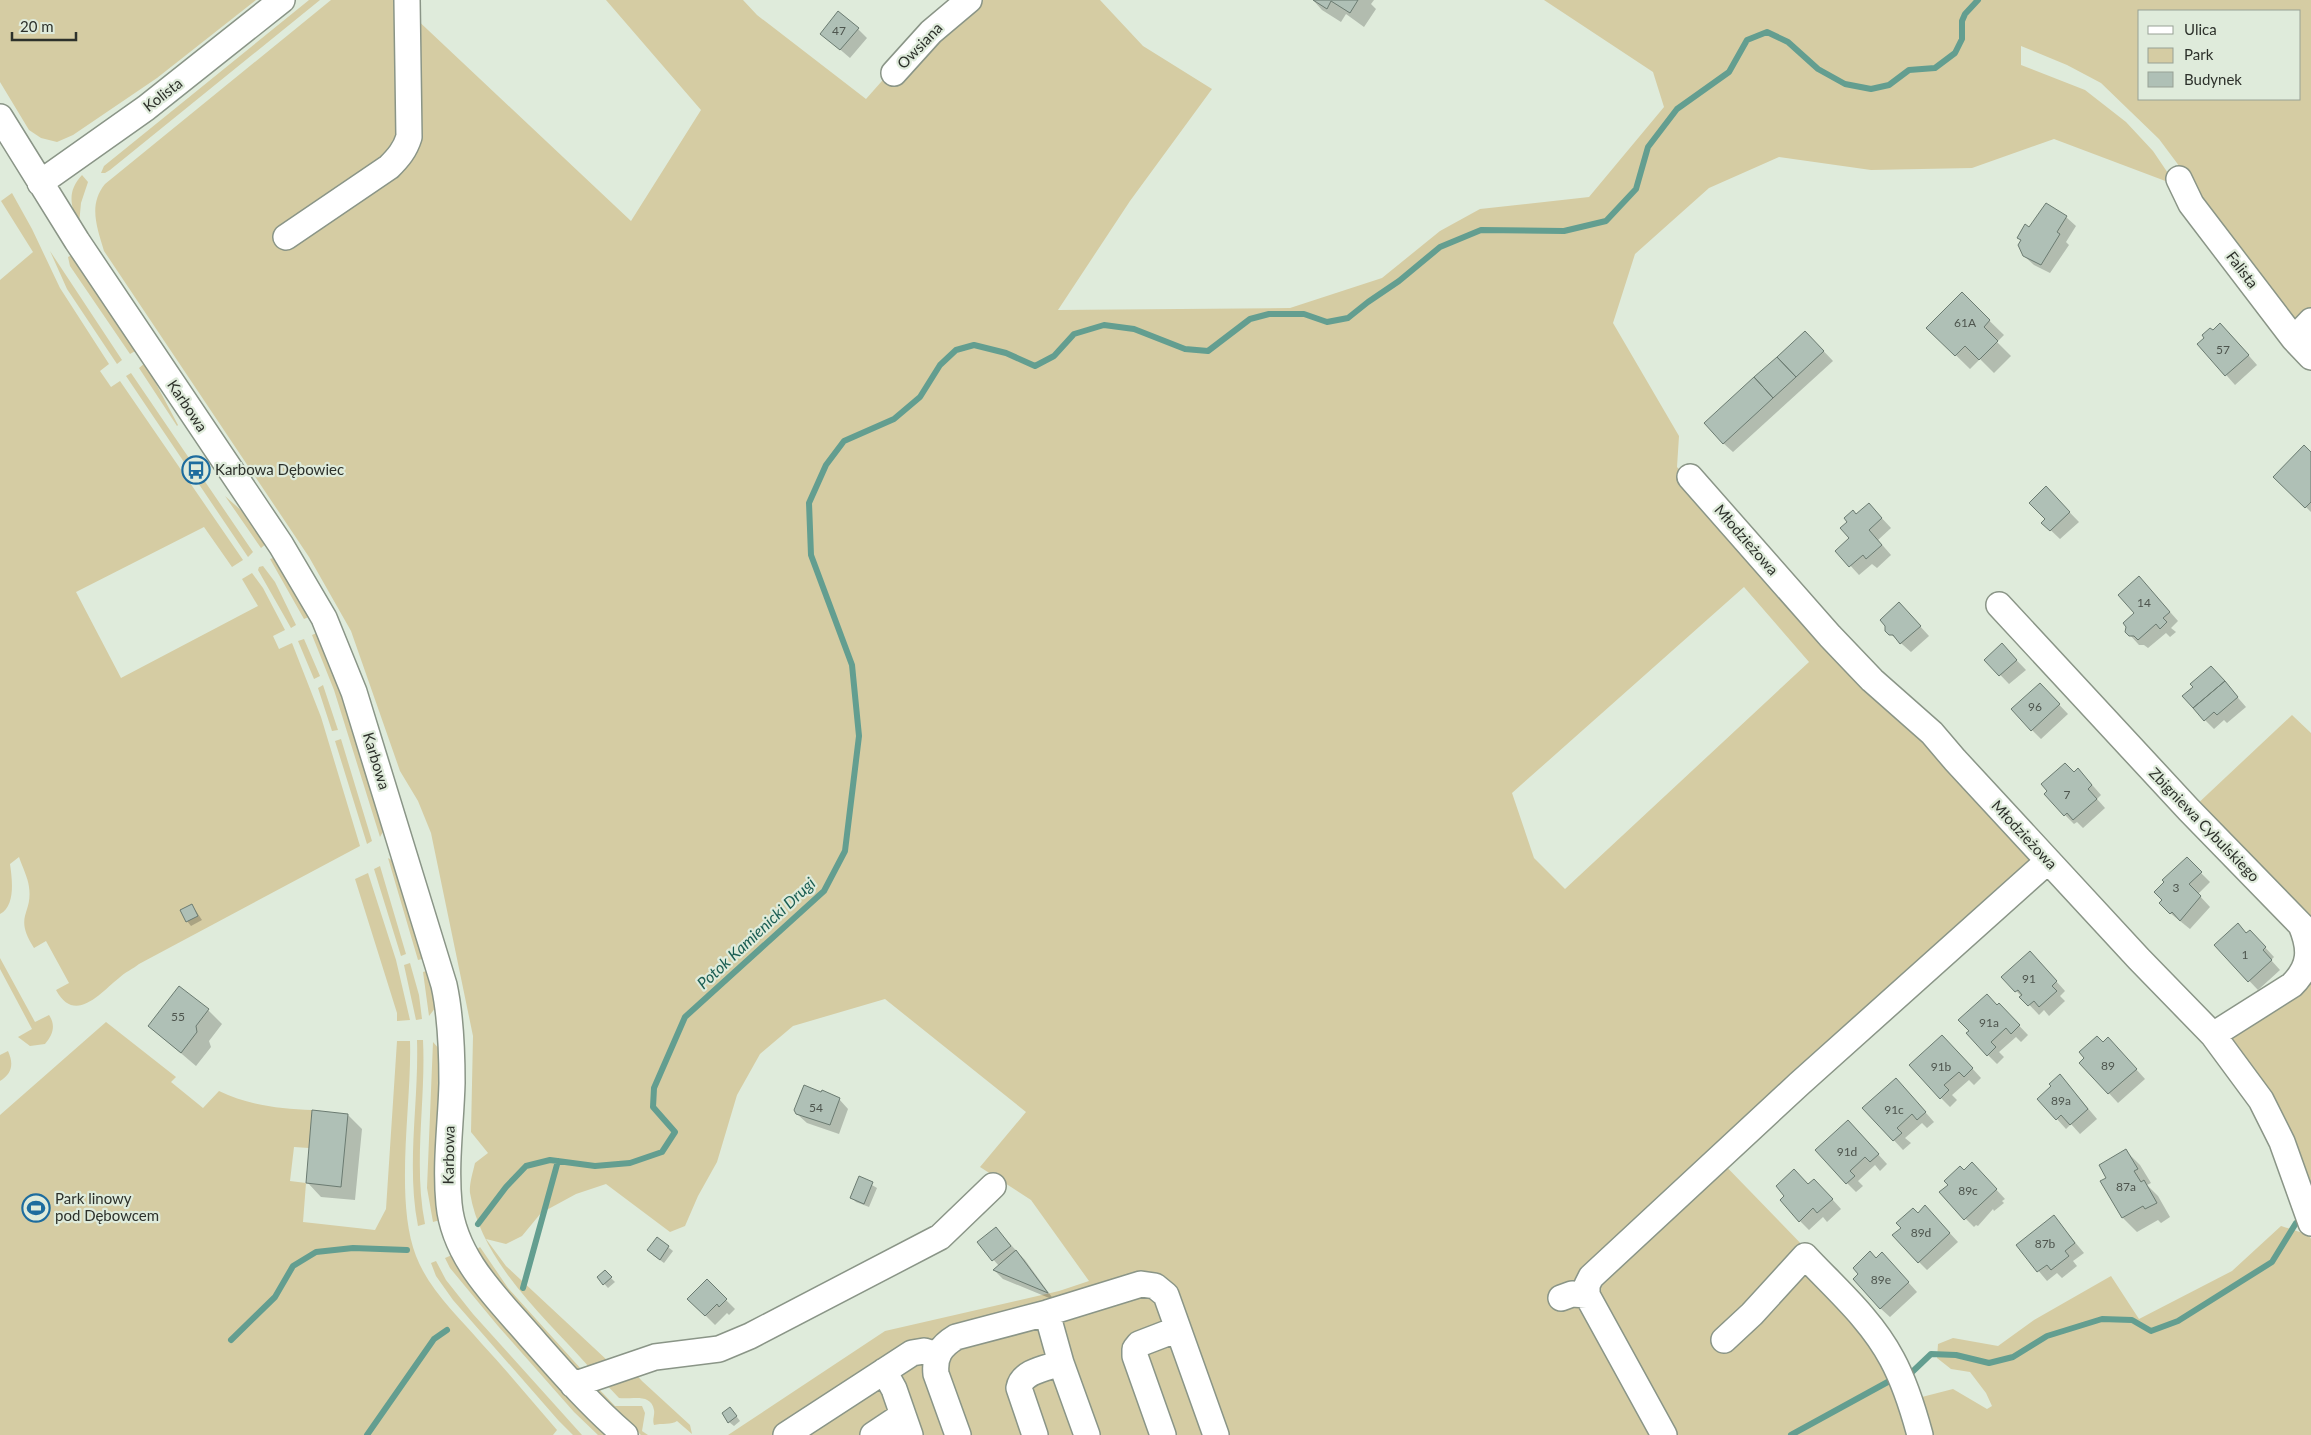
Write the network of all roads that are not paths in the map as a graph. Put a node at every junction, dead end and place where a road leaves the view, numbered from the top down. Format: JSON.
{"nodes":[{"id":1,"x":282,"y":0,"type":"edge"},
{"id":2,"x":407,"y":0,"type":"edge"},
{"id":3,"x":969,"y":0,"type":"edge"},
{"id":4,"x":894,"y":73,"type":"dead end"},
{"id":5,"x":0,"y":117,"type":"edge"},
{"id":6,"x":2180,"y":179,"type":"dead end"},
{"id":7,"x":40,"y":183,"type":"junction"},
{"id":8,"x":286,"y":237,"type":"dead end"},
{"id":9,"x":2303,"y":330,"type":"edge"},
{"id":10,"x":2311,"y":357,"type":"edge"},
{"id":11,"x":1690,"y":477,"type":"dead end"},
{"id":12,"x":1999,"y":605,"type":"dead end"},
{"id":13,"x":2048,"y":861,"type":"junction"},
{"id":14,"x":2213,"y":1035,"type":"junction"},
{"id":15,"x":993,"y":1186,"type":"dead end"},
{"id":16,"x":2311,"y":1223,"type":"edge"},
{"id":17,"x":1588,"y":1294,"type":"junction"},
{"id":18,"x":1561,"y":1298,"type":"dead end"},
{"id":19,"x":1047,"y":1313,"type":"junction"},
{"id":20,"x":1178,"y":1329,"type":"junction"},
{"id":21,"x":1724,"y":1340,"type":"dead end"},
{"id":22,"x":937,"y":1355,"type":"junction"},
{"id":23,"x":1061,"y":1363,"type":"junction"},
{"id":24,"x":884,"y":1371,"type":"junction"},
{"id":25,"x":573,"y":1386,"type":"junction"},
{"id":26,"x":907,"y":1425,"type":"edge"},
{"id":27,"x":625,"y":1435,"type":"edge"},
{"id":28,"x":786,"y":1435,"type":"edge"},
{"id":29,"x":873,"y":1435,"type":"edge"},
{"id":30,"x":958,"y":1435,"type":"edge"},
{"id":31,"x":1035,"y":1435,"type":"edge"},
{"id":32,"x":1087,"y":1435,"type":"edge"},
{"id":33,"x":1163,"y":1435,"type":"edge"},
{"id":34,"x":1216,"y":1435,"type":"edge"},
{"id":35,"x":1664,"y":1435,"type":"edge"},
{"id":36,"x":1920,"y":1435,"type":"edge"}],
"edges":[{"from":1,"to":7,"type":"street","name":"Kolista"},
{"from":2,"to":8,"type":"street"},
{"from":3,"to":4,"type":"street","name":"Owsiana"},
{"from":5,"to":7,"type":"street","name":"Karbowa"},
{"from":6,"to":9,"type":"street","name":"Falista"},
{"from":7,"to":25,"type":"street","name":"Karbowa"},
{"from":9,"to":10,"type":"street","name":"Falista"},
{"from":11,"to":13,"type":"street","name":"Młodzieżowa"},
{"from":12,"to":14,"type":"street","name":"Zbigniewa Cybulskiego"},
{"from":13,"to":14,"type":"street","name":"Młodzieżowa"},
{"from":13,"to":17,"type":"street"},
{"from":14,"to":16,"type":"street","name":"Młodzieżowa"},
{"from":15,"to":25,"type":"street"},
{"from":17,"to":18,"type":"street"},
{"from":17,"to":35,"type":"street"},
{"from":19,"to":20,"type":"street"},
{"from":19,"to":22,"type":"street"},
{"from":19,"to":23,"type":"street"},
{"from":20,"to":33,"type":"street"},
{"from":20,"to":34,"type":"street"},
{"from":21,"to":36,"type":"street"},
{"from":22,"to":24,"type":"street"},
{"from":22,"to":30,"type":"street"},
{"from":23,"to":31,"type":"street"},
{"from":23,"to":32,"type":"street"},
{"from":24,"to":26,"type":"street"},
{"from":24,"to":28,"type":"street"},
{"from":25,"to":27,"type":"street","name":"Karbowa"},
{"from":26,"to":29,"type":"street"}]}
